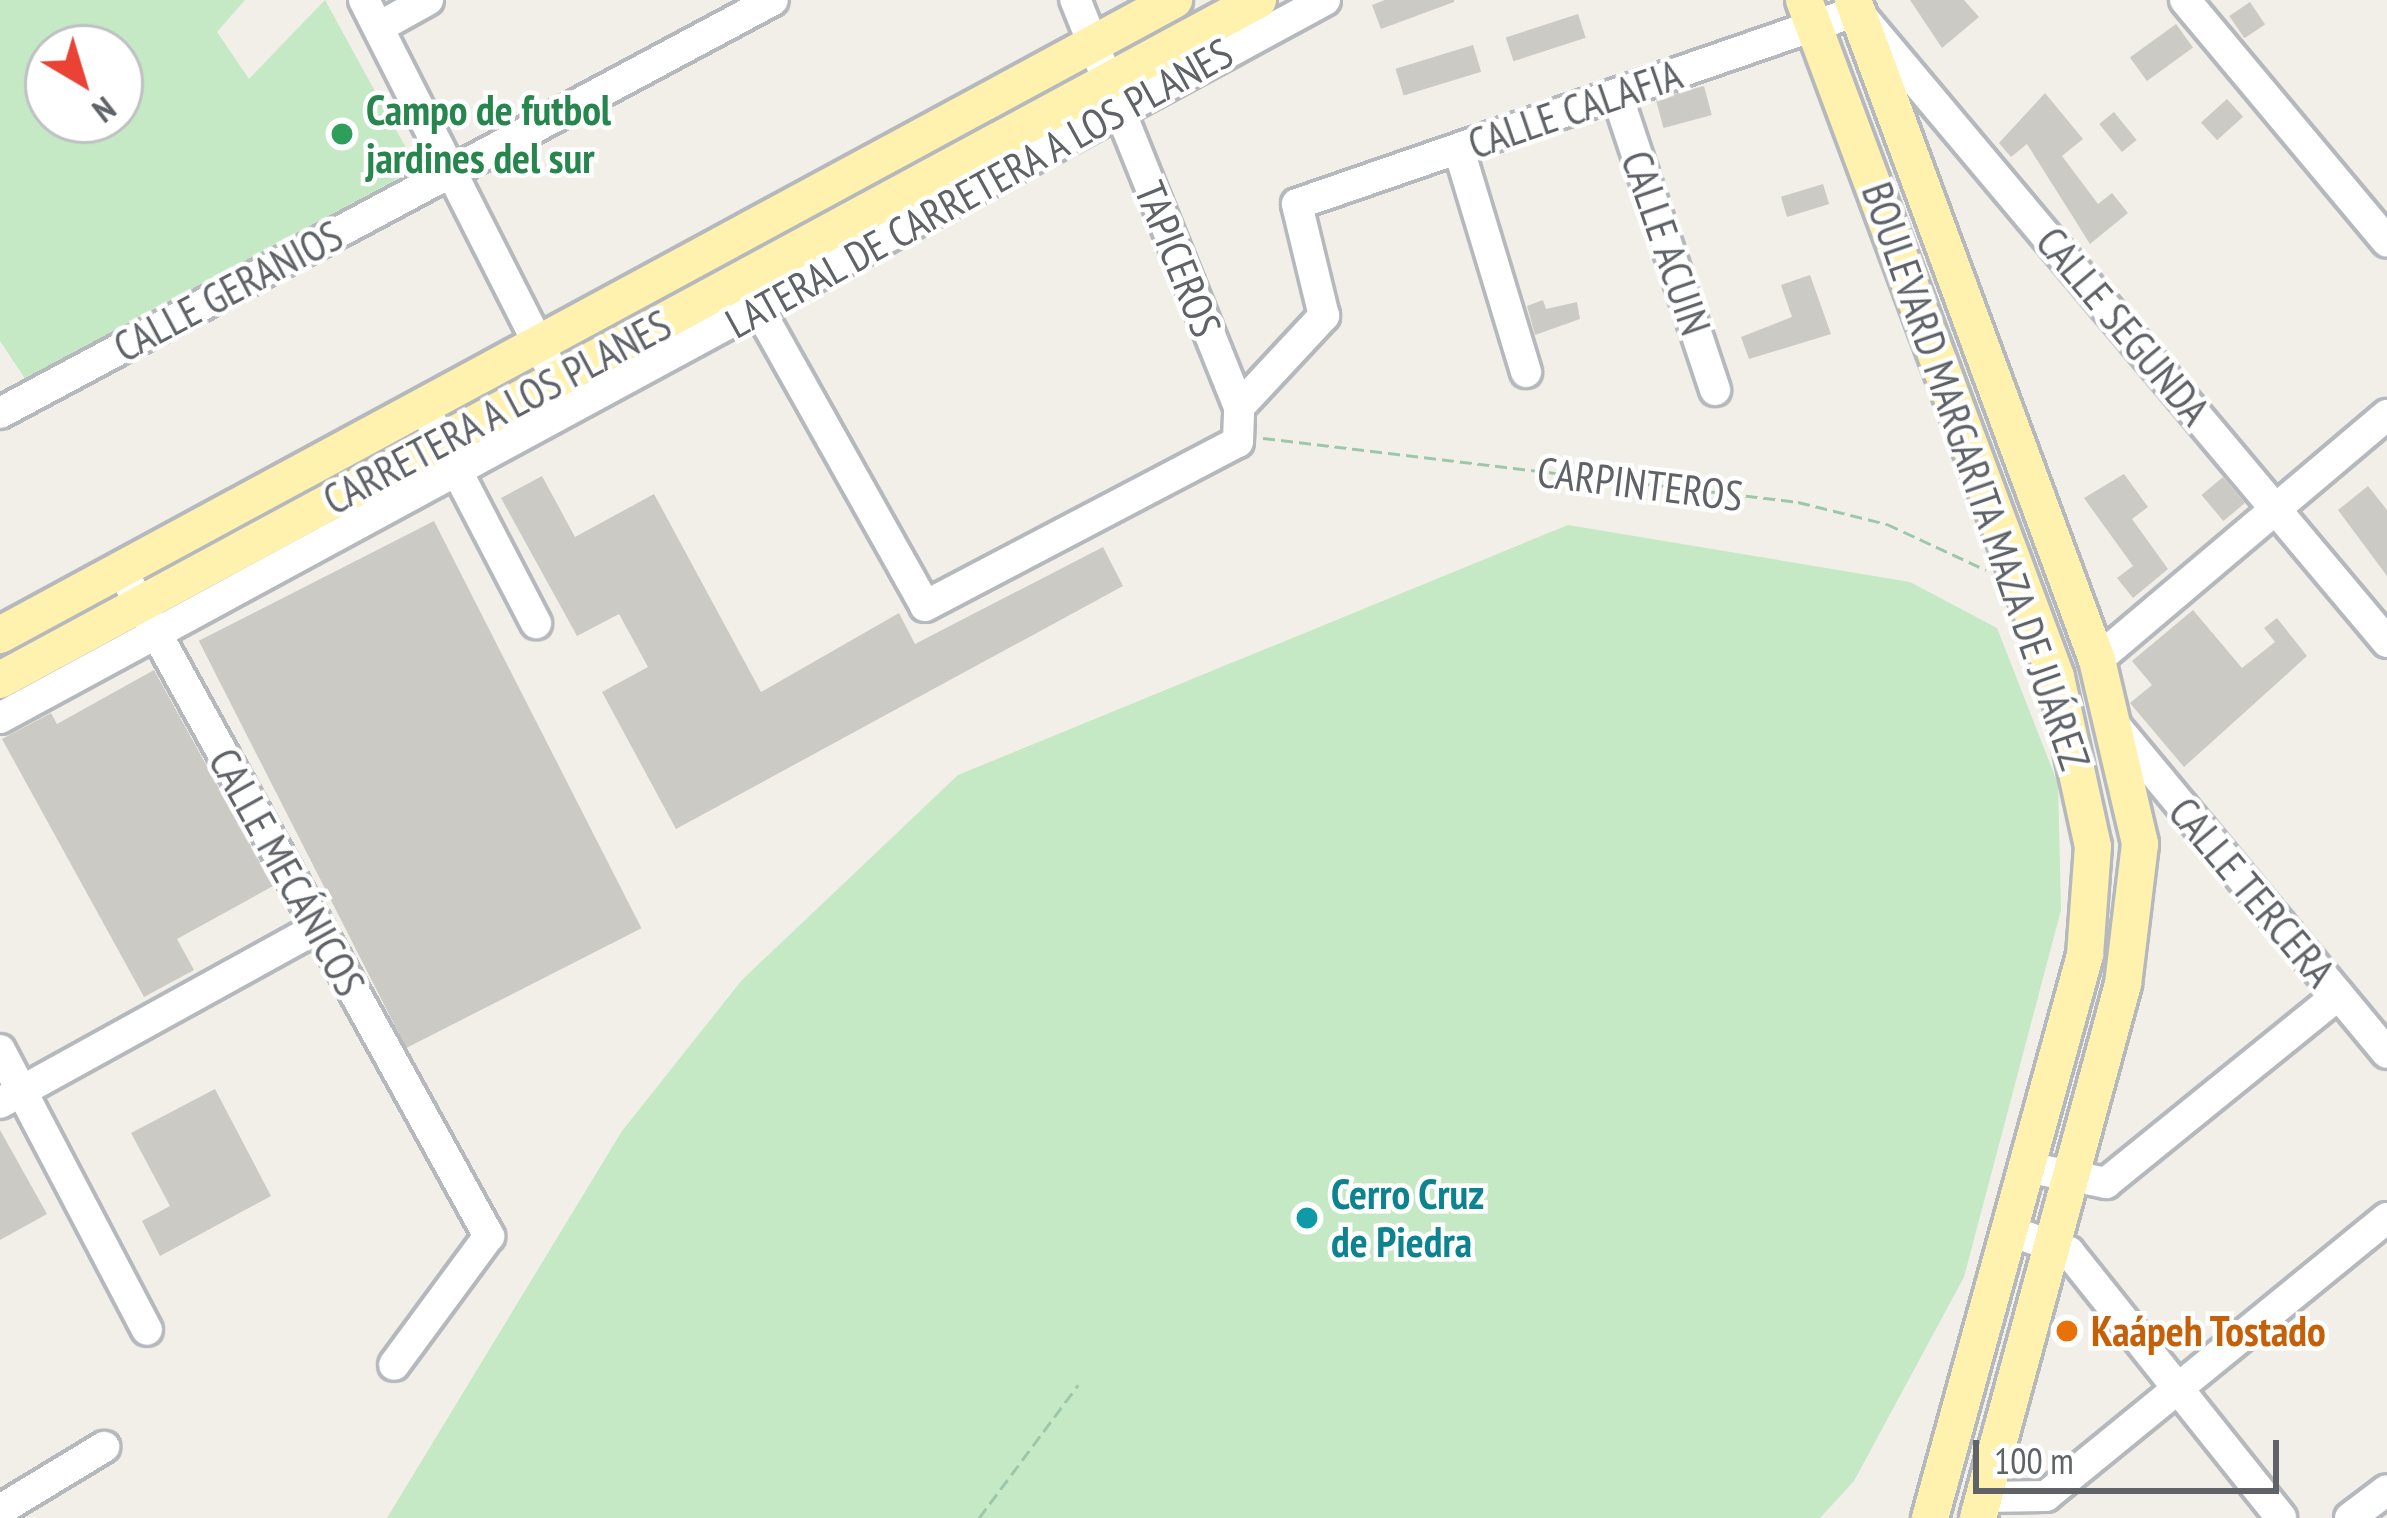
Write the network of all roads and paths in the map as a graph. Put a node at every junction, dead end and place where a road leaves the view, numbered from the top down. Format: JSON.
{"nodes":[{"id":1,"x":428,"y":0,"type":"edge"},
{"id":2,"x":773,"y":0,"type":"edge"},
{"id":3,"x":1075,"y":0,"type":"edge"},
{"id":4,"x":1174,"y":0,"type":"edge"},
{"id":5,"x":1258,"y":0,"type":"edge"},
{"id":6,"x":1325,"y":0,"type":"edge"},
{"id":7,"x":2186,"y":0,"type":"edge"},
{"id":8,"x":1855,"y":6,"type":"edge"},
{"id":9,"x":371,"y":13,"type":"edge"},
{"id":10,"x":1809,"y":13,"type":"edge"},
{"id":11,"x":1092,"y":44,"type":"junction"},
{"id":12,"x":1616,"y":95,"type":"junction"},
{"id":13,"x":1112,"y":97,"type":"junction"},
{"id":14,"x":1459,"y":150,"type":"junction"},
{"id":15,"x":455,"y":169,"type":"junction"},
{"id":16,"x":2387,"y":242,"type":"edge"},
{"id":17,"x":750,"y":295,"type":"junction"},
{"id":18,"x":539,"y":344,"type":"junction"},
{"id":19,"x":1526,"y":372,"type":"dead end"},
{"id":20,"x":557,"y":381,"type":"junction"},
{"id":21,"x":1715,"y":390,"type":"dead end"},
{"id":22,"x":424,"y":406,"type":"junction"},
{"id":23,"x":0,"y":413,"type":"edge"},
{"id":24,"x":2387,"y":415,"type":"edge"},
{"id":25,"x":1242,"y":422,"type":"junction"},
{"id":26,"x":449,"y":456,"type":"junction"},
{"id":27,"x":2277,"y":507,"type":"junction"},
{"id":28,"x":122,"y":571,"type":"junction"},
{"id":29,"x":2021,"y":586,"type":"junction"},
{"id":30,"x":141,"y":604,"type":"junction"},
{"id":31,"x":536,"y":623,"type":"dead end"},
{"id":32,"x":0,"y":635,"type":"edge"},
{"id":33,"x":158,"y":637,"type":"junction"},
{"id":34,"x":2387,"y":642,"type":"edge"},
{"id":35,"x":2097,"y":659,"type":"junction"},
{"id":36,"x":4,"y":668,"type":"edge"},
{"id":37,"x":0,"y":718,"type":"edge"},
{"id":38,"x":2118,"y":729,"type":"junction"},
{"id":39,"x":317,"y":928,"type":"junction"},
{"id":40,"x":2338,"y":995,"type":"junction"},
{"id":41,"x":0,"y":1049,"type":"edge"},
{"id":42,"x":2387,"y":1053,"type":"edge"},
{"id":43,"x":11,"y":1097,"type":"edge"},
{"id":44,"x":2026,"y":1167,"type":"junction"},
{"id":45,"x":2068,"y":1182,"type":"junction"},
{"id":46,"x":2387,"y":1219,"type":"edge"},
{"id":47,"x":2008,"y":1230,"type":"junction"},
{"id":48,"x":2052,"y":1239,"type":"junction"},
{"id":49,"x":147,"y":1330,"type":"dead end"},
{"id":50,"x":394,"y":1365,"type":"dead end"},
{"id":51,"x":1078,"y":1385,"type":"dead end"},
{"id":52,"x":2181,"y":1388,"type":"junction"},
{"id":53,"x":104,"y":1447,"type":"dead end"},
{"id":54,"x":2387,"y":1490,"type":"edge"},
{"id":55,"x":2054,"y":1507,"type":"edge"},
{"id":56,"x":1981,"y":1508,"type":"edge"},
{"id":57,"x":0,"y":1510,"type":"edge"},
{"id":58,"x":979,"y":1518,"type":"edge"},
{"id":59,"x":1930,"y":1518,"type":"edge"},
{"id":60,"x":2281,"y":1518,"type":"edge"},
{"id":61,"x":2350,"y":1518,"type":"edge"}],
"edges":[{"from":1,"to":9,"type":"street"},
{"from":2,"to":15,"type":"street","name":"CALLE GERANIOS"},
{"from":3,"to":11,"type":"street","name":"TAPICEROS"},
{"from":4,"to":11,"type":"main road","name":"CARRETERA A LOS PLANES"},
{"from":5,"to":13,"type":"main road","name":"CARRETERA A LOS PLANES"},
{"from":6,"to":13,"type":"street","name":"LATERAL DE CARRETERA A LOS PLANES"},
{"from":7,"to":16,"type":"street"},
{"from":8,"to":10,"type":"street","name":"CALLE CALAFIA"},
{"from":8,"to":27,"type":"street","name":"CALLE SEGUNDA"},
{"from":8,"to":35,"type":"main road","name":"BOULEVARD MARGARITA MAZA DE JUÁREZ"},
{"from":9,"to":15,"type":"street"},
{"from":10,"to":12,"type":"street","name":"CALLE CALAFIA"},
{"from":10,"to":29,"type":"main road","name":"BOULEVARD MARGARITA MAZA DE JUÁREZ"},
{"from":11,"to":13,"type":"street","name":"TAPICEROS"},
{"from":11,"to":18,"type":"main road","name":"CARRETERA A LOS PLANES"},
{"from":12,"to":14,"type":"street","name":"CALLE CALAFIA"},
{"from":12,"to":21,"type":"street","name":"CALLE ACUIN"},
{"from":13,"to":17,"type":"street","name":"LATERAL DE CARRETERA A LOS PLANES"},
{"from":13,"to":17,"type":"main road","name":"CARRETERA A LOS PLANES"},
{"from":13,"to":25,"type":"street","name":"TAPICEROS"},
{"from":14,"to":19,"type":"street"},
{"from":14,"to":25,"type":"street","name":"CALLE CALAFIA"},
{"from":15,"to":18,"type":"street"},
{"from":15,"to":23,"type":"street","name":"CALLE GERANIOS"},
{"from":17,"to":20,"type":"main road","name":"CARRETERA A LOS PLANES"},
{"from":17,"to":25,"type":"street"},
{"from":17,"to":26,"type":"street","name":"LATERAL DE CARRETERA A LOS PLANES"},
{"from":18,"to":20,"type":"street"},
{"from":18,"to":22,"type":"main road","name":"CARRETERA A LOS PLANES"},
{"from":20,"to":26,"type":"main road","name":"CARRETERA A LOS PLANES"},
{"from":22,"to":26,"type":"street"},
{"from":22,"to":28,"type":"main road","name":"CARRETERA A LOS PLANES"},
{"from":24,"to":27,"type":"street"},
{"from":25,"to":29,"type":"path","name":"CARPINTEROS"},
{"from":26,"to":30,"type":"main road","name":"CARRETERA A LOS PLANES"},
{"from":26,"to":31,"type":"street"},
{"from":26,"to":33,"type":"street","name":"LATERAL DE CARRETERA A LOS PLANES"},
{"from":27,"to":34,"type":"street","name":"CALLE SEGUNDA"},
{"from":27,"to":35,"type":"street"},
{"from":28,"to":30,"type":"street","name":"CALLE MECÁNICOS"},
{"from":28,"to":32,"type":"main road","name":"CARRETERA A LOS PLANES"},
{"from":29,"to":44,"type":"main road","name":"BOULEVARD MARGARITA MAZA DE JUÁREZ"},
{"from":30,"to":33,"type":"street","name":"CALLE MECÁNICOS"},
{"from":30,"to":36,"type":"main road","name":"CARRETERA A LOS PLANES"},
{"from":33,"to":37,"type":"street","name":"LATERAL DE CARRETERA A LOS PLANES"},
{"from":33,"to":39,"type":"street","name":"CALLE MECÁNICOS"},
{"from":35,"to":38,"type":"main road","name":"BOULEVARD MARGARITA MAZA DE JUÁREZ"},
{"from":38,"to":40,"type":"street","name":"CALLE TERCERA"},
{"from":38,"to":45,"type":"main road","name":"BOULEVARD MARGARITA MAZA DE JUÁREZ"},
{"from":39,"to":43,"type":"street"},
{"from":39,"to":50,"type":"street","name":"CALLE MECÁNICOS"},
{"from":40,"to":42,"type":"street","name":"CALLE TERCERA"},
{"from":40,"to":45,"type":"street"},
{"from":41,"to":43,"type":"street"},
{"from":43,"to":49,"type":"street"},
{"from":44,"to":45,"type":"street"},
{"from":44,"to":47,"type":"main road","name":"BOULEVARD MARGARITA MAZA DE JUÁREZ"},
{"from":45,"to":48,"type":"main road","name":"BOULEVARD MARGARITA MAZA DE JUÁREZ"},
{"from":46,"to":52,"type":"street"},
{"from":47,"to":48,"type":"street"},
{"from":47,"to":59,"type":"main road","name":"BOULEVARD MARGARITA MAZA DE JUÁREZ"},
{"from":48,"to":52,"type":"street"},
{"from":48,"to":56,"type":"main road","name":"BOULEVARD MARGARITA MAZA DE JUÁREZ"},
{"from":51,"to":58,"type":"path"},
{"from":52,"to":55,"type":"street"},
{"from":52,"to":60,"type":"street"},
{"from":53,"to":57,"type":"street"},
{"from":54,"to":61,"type":"street"},
{"from":55,"to":56,"type":"street"}]}
